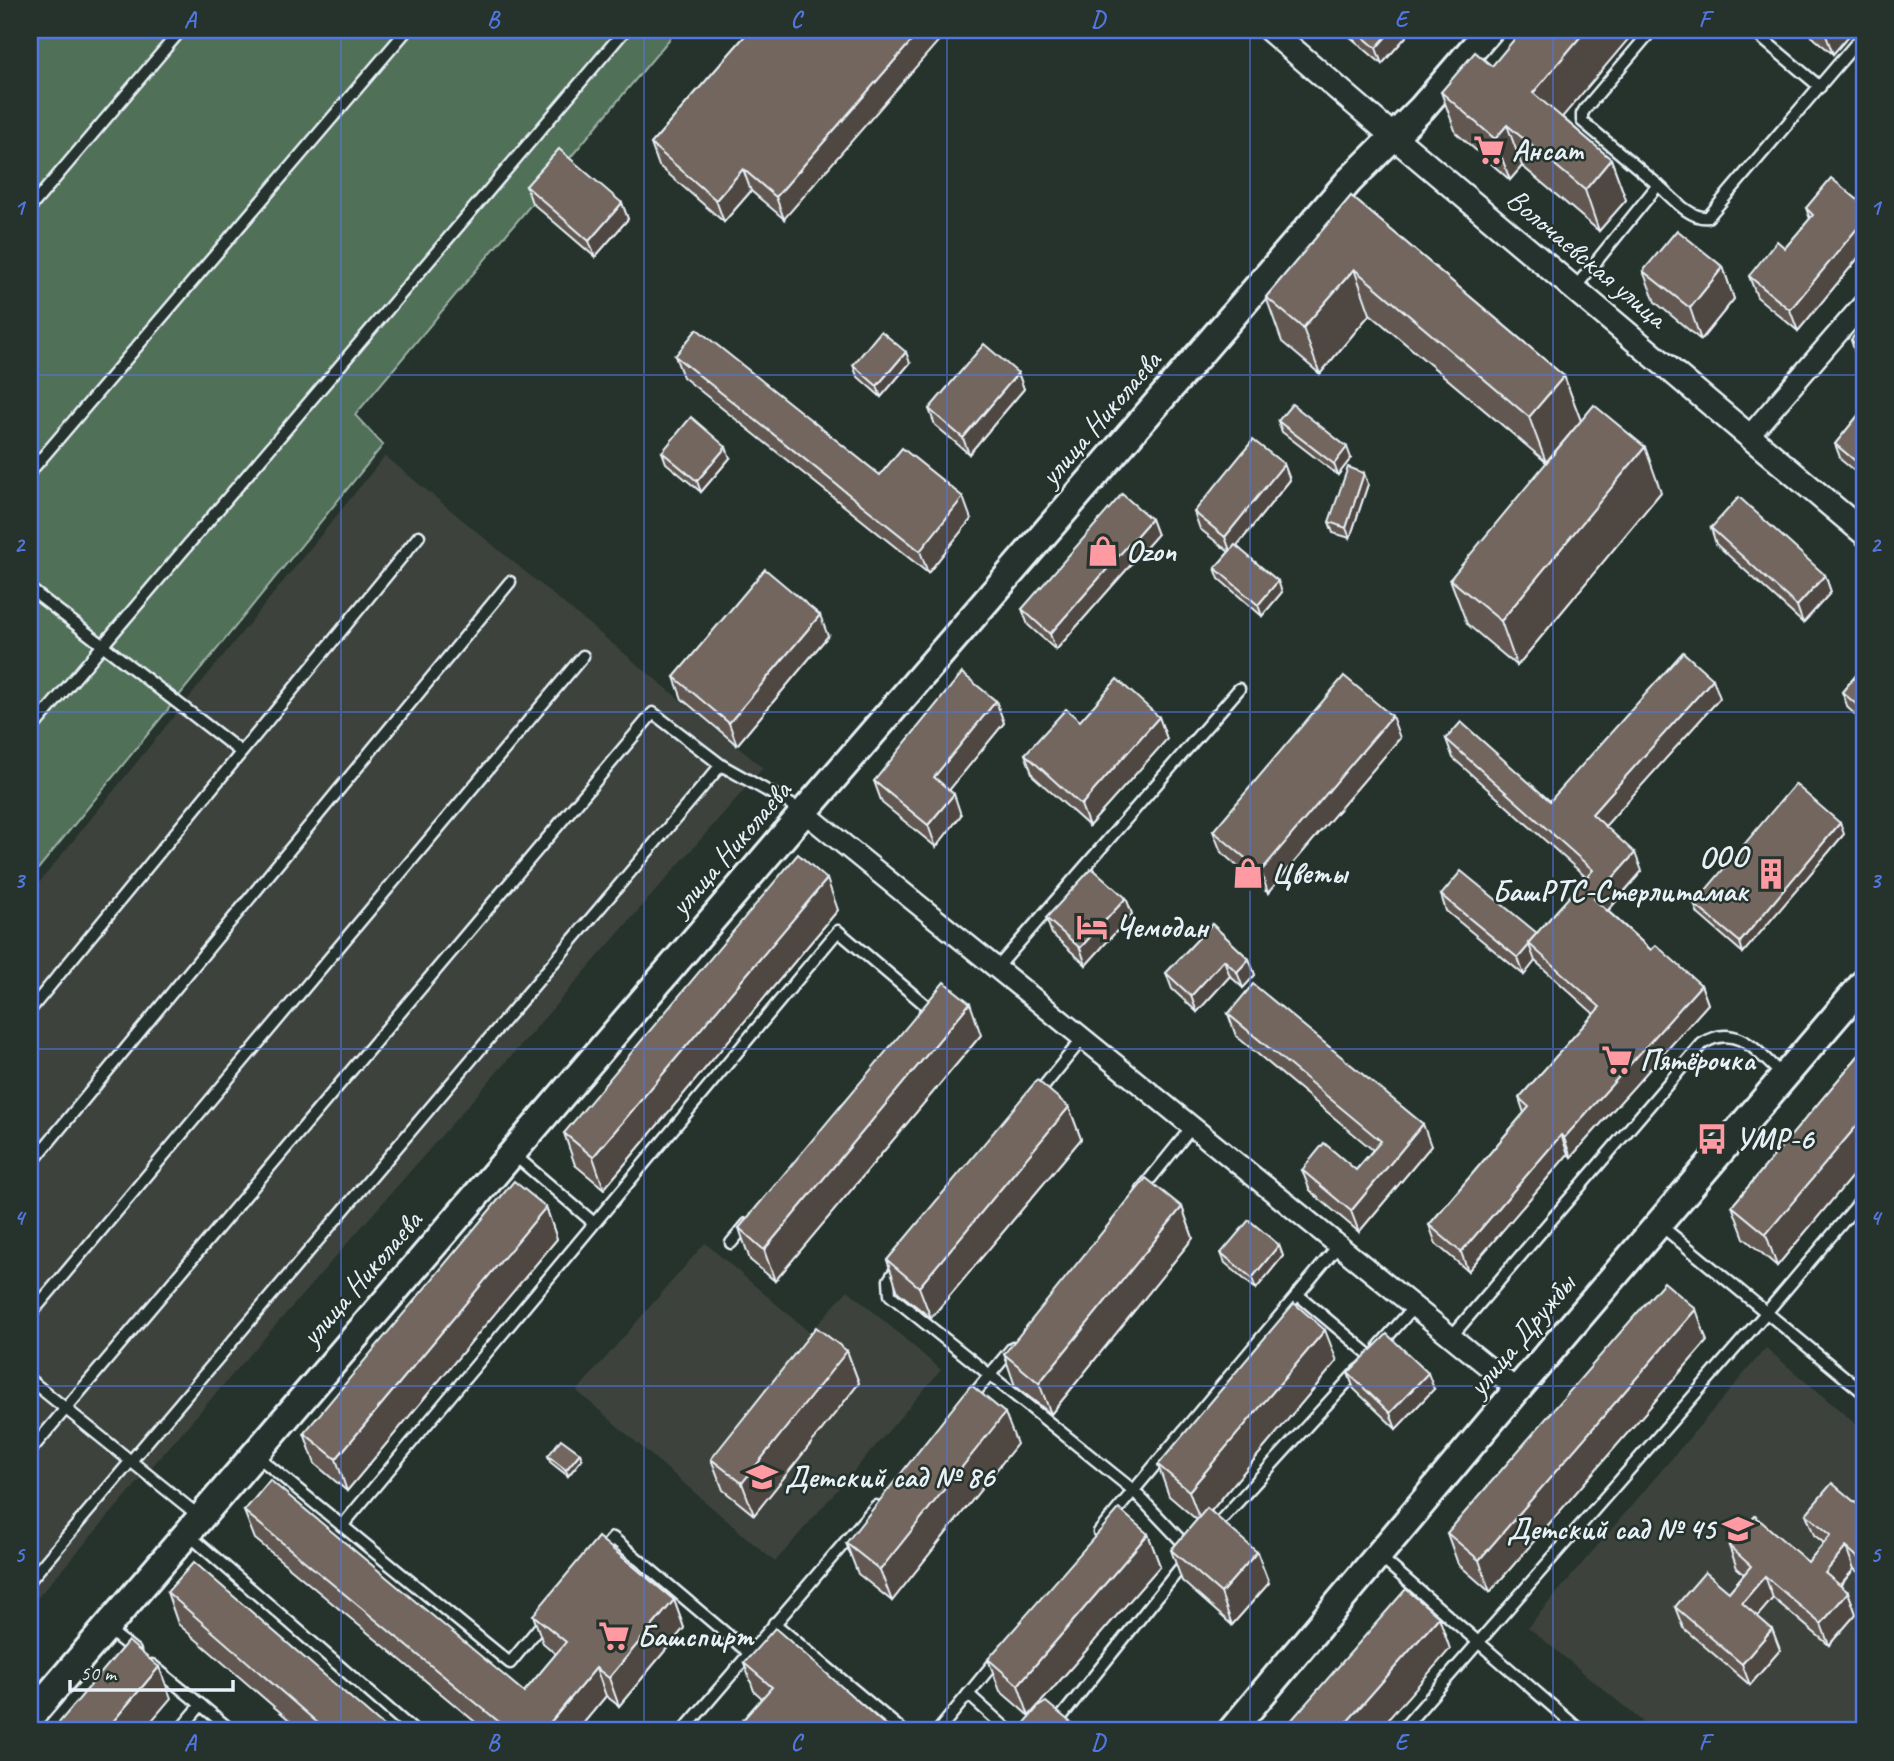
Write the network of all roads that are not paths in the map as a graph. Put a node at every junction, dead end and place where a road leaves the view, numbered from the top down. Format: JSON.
{"nodes":[{"id":1,"x":181,"y":30,"type":"edge"},
{"id":2,"x":407,"y":30,"type":"edge"},
{"id":3,"x":625,"y":30,"type":"edge"},
{"id":4,"x":1270,"y":30,"type":"edge"},
{"id":5,"x":1489,"y":30,"type":"edge"},
{"id":6,"x":1652,"y":30,"type":"edge"},
{"id":7,"x":1752,"y":30,"type":"edge"},
{"id":8,"x":1864,"y":34,"type":"edge"},
{"id":9,"x":1820,"y":86,"type":"junction"},
{"id":10,"x":1394,"y":137,"type":"junction"},
{"id":11,"x":1658,"y":185,"type":"junction"},
{"id":12,"x":30,"y":208,"type":"edge"},
{"id":13,"x":1574,"y":289,"type":"junction"},
{"id":14,"x":1864,"y":303,"type":"edge"},
{"id":15,"x":1749,"y":436,"type":"junction"},
{"id":16,"x":30,"y":471,"type":"edge"},
{"id":17,"x":1864,"y":533,"type":"edge"},
{"id":18,"x":418,"y":536,"type":"dead end"},
{"id":19,"x":510,"y":582,"type":"dead end"},
{"id":20,"x":30,"y":589,"type":"edge"},
{"id":21,"x":103,"y":645,"type":"junction"},
{"id":22,"x":583,"y":656,"type":"dead end"},
{"id":23,"x":1239,"y":689,"type":"dead end"},
{"id":24,"x":30,"y":732,"type":"edge"},
{"id":25,"x":241,"y":752,"type":"junction"},
{"id":26,"x":721,"y":765,"type":"junction"},
{"id":27,"x":804,"y":812,"type":"junction"},
{"id":28,"x":997,"y":968,"type":"junction"},
{"id":29,"x":1864,"y":983,"type":"edge"},
{"id":30,"x":30,"y":1010,"type":"edge"},
{"id":31,"x":920,"y":1018,"type":"edge"},
{"id":32,"x":1083,"y":1038,"type":"junction"},
{"id":33,"x":1784,"y":1077,"type":"junction"},
{"id":34,"x":1031,"y":1102,"type":"edge"},
{"id":35,"x":1192,"y":1127,"type":"junction"},
{"id":36,"x":512,"y":1153,"type":"junction"},
{"id":37,"x":30,"y":1165,"type":"edge"},
{"id":38,"x":1864,"y":1196,"type":"edge"},
{"id":39,"x":1130,"y":1203,"type":"edge"},
{"id":40,"x":758,"y":1211,"type":"edge"},
{"id":41,"x":594,"y":1223,"type":"junction"},
{"id":42,"x":1658,"y":1224,"type":"junction"},
{"id":43,"x":731,"y":1243,"type":"dead end"},
{"id":44,"x":1338,"y":1245,"type":"junction"},
{"id":45,"x":901,"y":1262,"type":"edge"},
{"id":46,"x":1297,"y":1294,"type":"junction"},
{"id":47,"x":1414,"y":1307,"type":"junction"},
{"id":48,"x":1766,"y":1313,"type":"junction"},
{"id":49,"x":30,"y":1315,"type":"edge"},
{"id":50,"x":1451,"y":1337,"type":"junction"},
{"id":51,"x":1016,"y":1343,"type":"edge"},
{"id":52,"x":1371,"y":1356,"type":"junction"},
{"id":53,"x":989,"y":1376,"type":"junction"},
{"id":54,"x":30,"y":1380,"type":"edge"},
{"id":55,"x":1517,"y":1390,"type":"junction"},
{"id":56,"x":1864,"y":1393,"type":"edge"},
{"id":57,"x":962,"y":1407,"type":"edge"},
{"id":58,"x":66,"y":1409,"type":"junction"},
{"id":59,"x":30,"y":1451,"type":"edge"},
{"id":60,"x":254,"y":1453,"type":"junction"},
{"id":61,"x":132,"y":1462,"type":"junction"},
{"id":62,"x":1133,"y":1490,"type":"junction"},
{"id":63,"x":881,"y":1500,"type":"edge"},
{"id":64,"x":193,"y":1525,"type":"junction"},
{"id":65,"x":342,"y":1525,"type":"junction"},
{"id":66,"x":1209,"y":1534,"type":"edge"},
{"id":67,"x":1201,"y":1543,"type":"edge"},
{"id":68,"x":1089,"y":1544,"type":"edge"},
{"id":69,"x":1192,"y":1552,"type":"junction"},
{"id":70,"x":1380,"y":1557,"type":"junction"},
{"id":71,"x":596,"y":1558,"type":"edge"},
{"id":72,"x":30,"y":1580,"type":"edge"},
{"id":73,"x":553,"y":1611,"type":"edge"},
{"id":74,"x":774,"y":1623,"type":"junction"},
{"id":75,"x":105,"y":1627,"type":"junction"},
{"id":76,"x":1478,"y":1642,"type":"junction"},
{"id":77,"x":1003,"y":1651,"type":"edge"},
{"id":78,"x":749,"y":1653,"type":"junction"},
{"id":79,"x":968,"y":1694,"type":"junction"},
{"id":80,"x":201,"y":1705,"type":"junction"},
{"id":81,"x":30,"y":1717,"type":"edge"},
{"id":82,"x":179,"y":1731,"type":"edge"},
{"id":83,"x":232,"y":1731,"type":"edge"},
{"id":84,"x":414,"y":1731,"type":"edge"},
{"id":85,"x":683,"y":1731,"type":"edge"},
{"id":86,"x":903,"y":1731,"type":"edge"},
{"id":87,"x":938,"y":1731,"type":"edge"},
{"id":88,"x":1009,"y":1731,"type":"edge"},
{"id":89,"x":1050,"y":1731,"type":"edge"},
{"id":90,"x":1231,"y":1731,"type":"edge"},
{"id":91,"x":1401,"y":1731,"type":"edge"},
{"id":92,"x":1581,"y":1731,"type":"edge"}],
"edges":[{"from":1,"to":12,"type":"lane"},
{"from":2,"to":16,"type":"lane"},
{"from":3,"to":21,"type":"lane"},
{"from":4,"to":10,"type":"street","name":"Волочаевская улица"},
{"from":5,"to":10,"type":"main road","name":"улица Николаева"},
{"from":6,"to":11,"type":"lane"},
{"from":7,"to":9,"type":"lane"},
{"from":8,"to":9,"type":"lane"},
{"from":9,"to":11,"type":"lane"},
{"from":10,"to":13,"type":"street","name":"Волочаевская улица"},
{"from":10,"to":27,"type":"main road","name":"улица Николаева"},
{"from":11,"to":13,"type":"lane"},
{"from":13,"to":15,"type":"street","name":"Волочаевская улица"},
{"from":14,"to":15,"type":"street"},
{"from":15,"to":17,"type":"street","name":"Волочаевская улица"},
{"from":18,"to":25,"type":"lane"},
{"from":19,"to":37,"type":"lane"},
{"from":20,"to":21,"type":"lane"},
{"from":21,"to":24,"type":"lane"},
{"from":21,"to":25,"type":"lane"},
{"from":22,"to":49,"type":"lane"},
{"from":23,"to":28,"type":"lane"},
{"from":25,"to":30,"type":"lane"},
{"from":26,"to":27,"type":"lane"},
{"from":26,"to":58,"type":"lane"},
{"from":26,"to":61,"type":"lane"},
{"from":27,"to":28,"type":"street"},
{"from":27,"to":36,"type":"main road","name":"улица Николаева"},
{"from":28,"to":32,"type":"street"},
{"from":29,"to":33,"type":"main road","name":"улица Дружбы"},
{"from":31,"to":41,"type":"lane"},
{"from":32,"to":34,"type":"lane"},
{"from":32,"to":35,"type":"street"},
{"from":33,"to":42,"type":"main road","name":"улица Дружбы"},
{"from":33,"to":50,"type":"lane"},
{"from":35,"to":39,"type":"lane"},
{"from":35,"to":44,"type":"street"},
{"from":36,"to":41,"type":"lane"},
{"from":36,"to":60,"type":"main road","name":"улица Николаева"},
{"from":38,"to":48,"type":"lane"},
{"from":40,"to":43,"type":"lane"},
{"from":41,"to":65,"type":"lane"},
{"from":42,"to":48,"type":"lane"},
{"from":42,"to":55,"type":"main road","name":"улица Дружбы"},
{"from":44,"to":46,"type":"lane"},
{"from":44,"to":47,"type":"street"},
{"from":45,"to":53,"type":"lane"},
{"from":46,"to":52,"type":"lane"},
{"from":46,"to":62,"type":"lane"},
{"from":47,"to":50,"type":"street"},
{"from":47,"to":52,"type":"lane"},
{"from":48,"to":56,"type":"lane"},
{"from":48,"to":76,"type":"lane"},
{"from":50,"to":55,"type":"street"},
{"from":51,"to":53,"type":"lane"},
{"from":52,"to":66,"type":"lane"},
{"from":53,"to":57,"type":"lane"},
{"from":53,"to":62,"type":"lane"},
{"from":54,"to":58,"type":"lane"},
{"from":55,"to":70,"type":"main road","name":"улица Дружбы"},
{"from":58,"to":59,"type":"lane"},
{"from":58,"to":61,"type":"lane"},
{"from":60,"to":64,"type":"main road","name":"улица Николаева"},
{"from":60,"to":65,"type":"lane"},
{"from":61,"to":64,"type":"lane"},
{"from":61,"to":72,"type":"lane"},
{"from":62,"to":68,"type":"lane"},
{"from":62,"to":69,"type":"lane"},
{"from":63,"to":74,"type":"lane"},
{"from":64,"to":75,"type":"main road","name":"улица Николаева"},
{"from":64,"to":84,"type":"lane"},
{"from":65,"to":73,"type":"lane"},
{"from":67,"to":69,"type":"lane"},
{"from":69,"to":89,"type":"lane"},
{"from":70,"to":76,"type":"lane"},
{"from":70,"to":90,"type":"main road","name":"улица Дружбы"},
{"from":71,"to":78,"type":"lane"},
{"from":74,"to":78,"type":"lane"},
{"from":74,"to":86,"type":"lane"},
{"from":75,"to":80,"type":"lane"},
{"from":75,"to":81,"type":"main road","name":"улица Николаева"},
{"from":76,"to":91,"type":"lane"},
{"from":76,"to":92,"type":"lane"},
{"from":77,"to":79,"type":"lane"},
{"from":78,"to":85,"type":"lane"},
{"from":79,"to":87,"type":"lane"},
{"from":79,"to":88,"type":"lane"},
{"from":80,"to":82,"type":"lane"},
{"from":80,"to":83,"type":"lane"}]}
